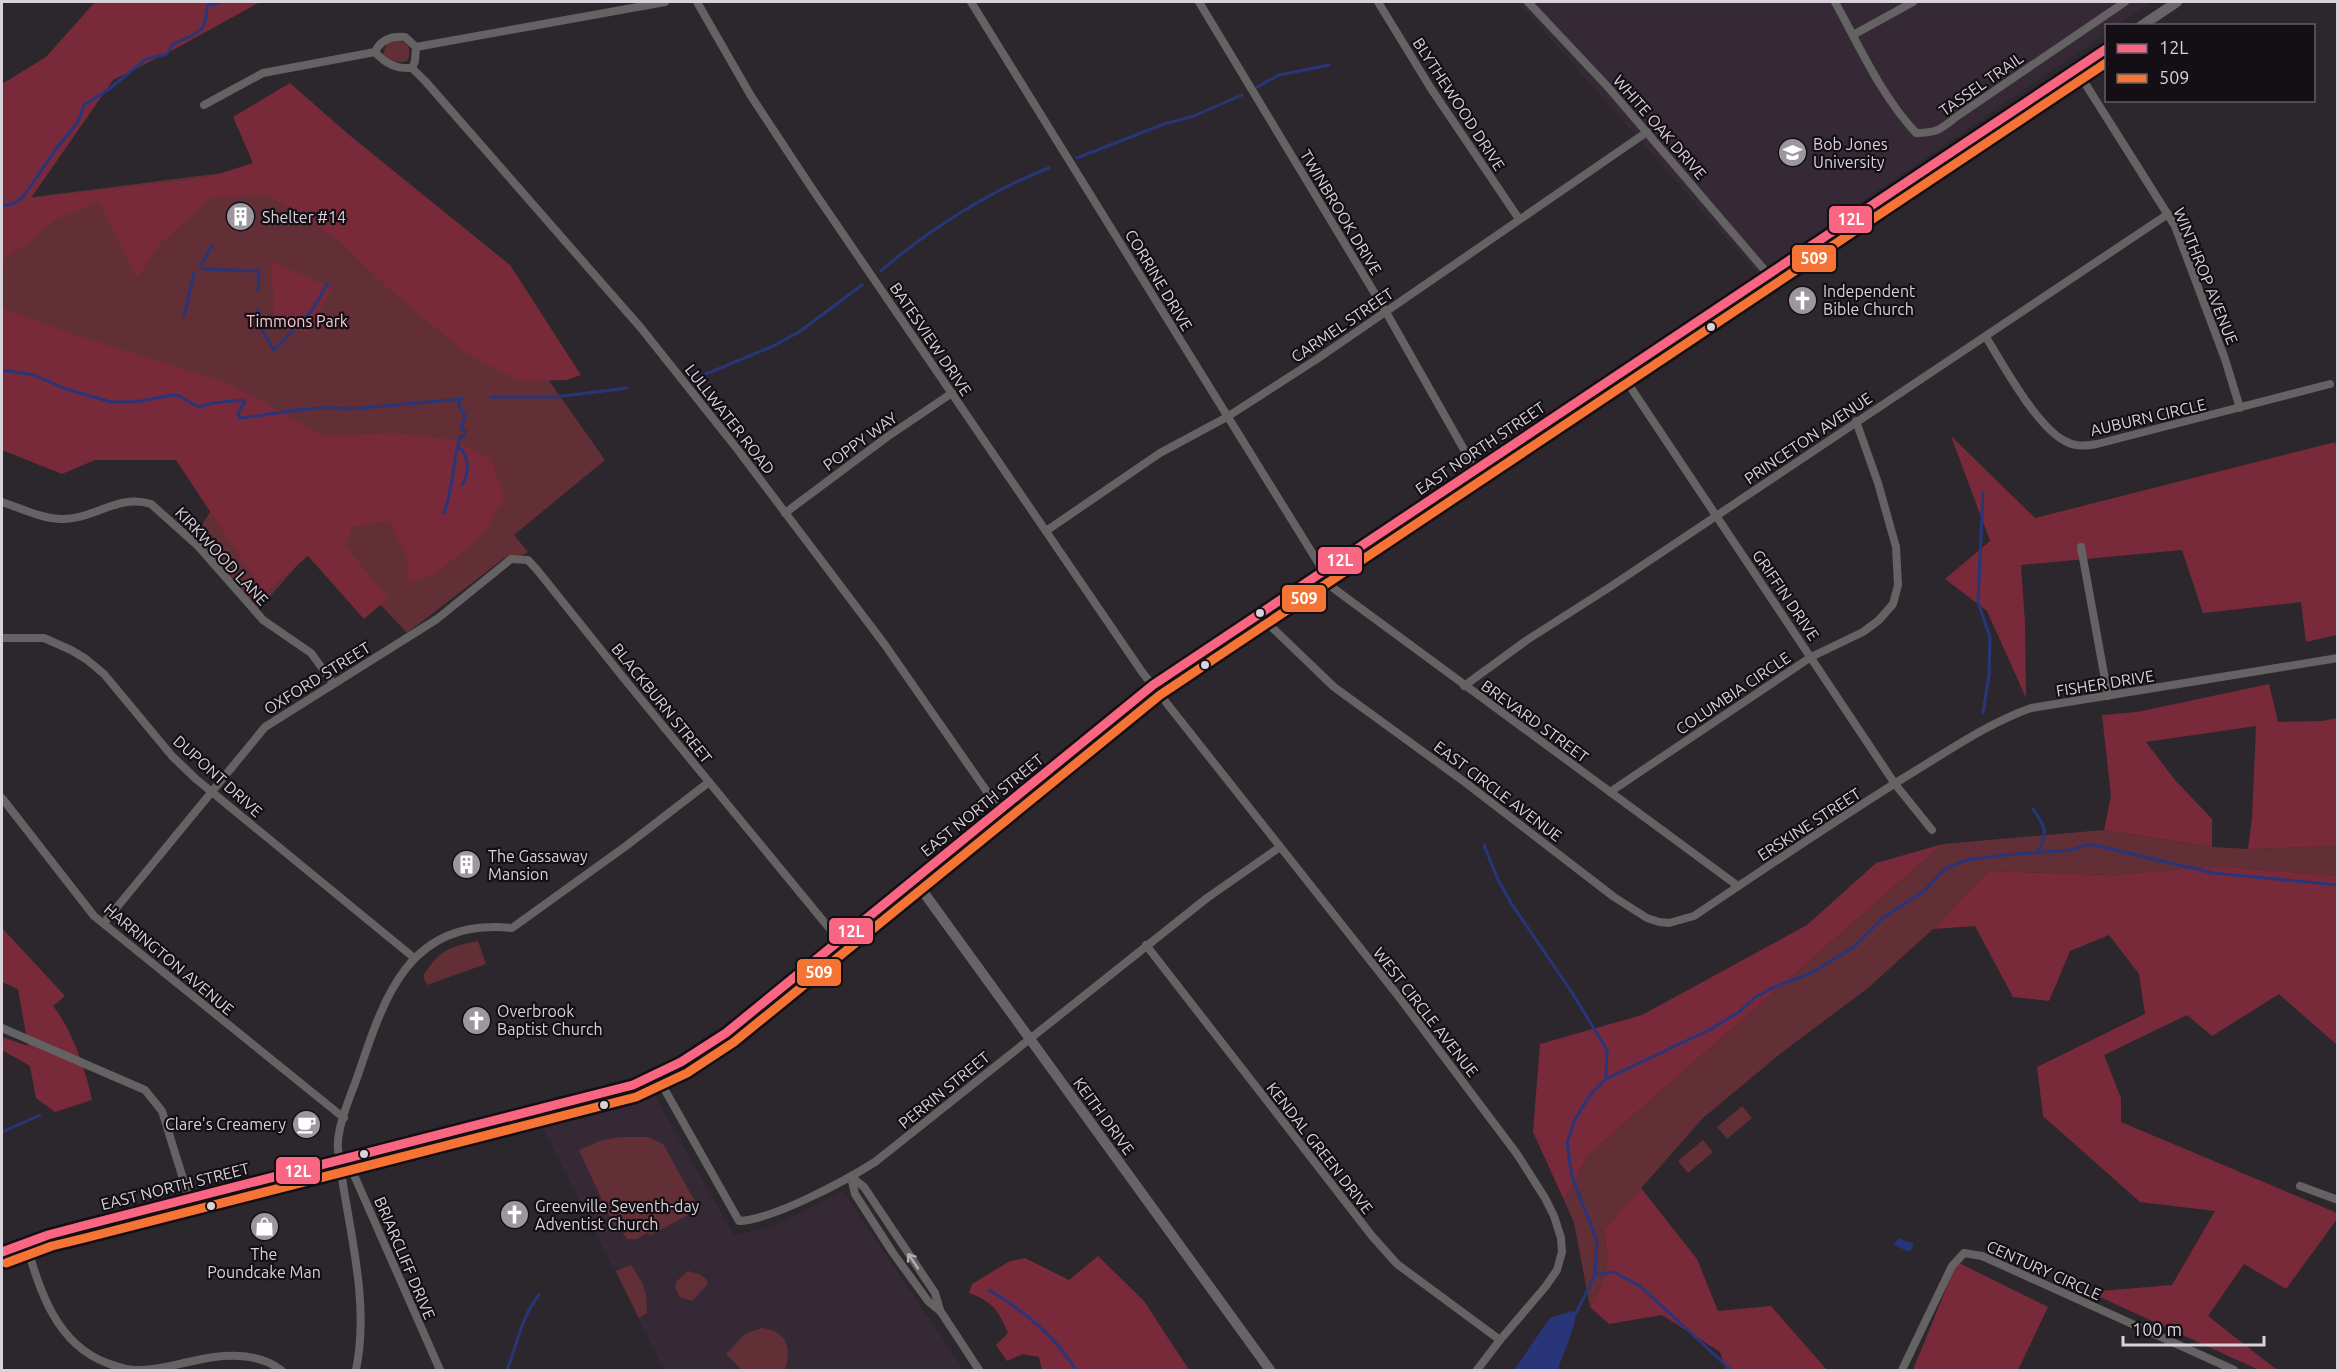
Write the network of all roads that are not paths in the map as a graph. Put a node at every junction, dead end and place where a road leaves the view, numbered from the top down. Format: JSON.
{"nodes":[{"id":1,"x":665,"y":2,"type":"edge"},
{"id":2,"x":697,"y":2,"type":"edge"},
{"id":3,"x":971,"y":2,"type":"edge"},
{"id":4,"x":1199,"y":2,"type":"edge"},
{"id":5,"x":1378,"y":2,"type":"edge"},
{"id":6,"x":1528,"y":2,"type":"edge"},
{"id":7,"x":1835,"y":2,"type":"edge"},
{"id":8,"x":1913,"y":2,"type":"edge"},
{"id":9,"x":2125,"y":2,"type":"edge"},
{"id":10,"x":2177,"y":2,"type":"edge"},
{"id":11,"x":2144,"y":24,"type":"edge"},
{"id":12,"x":1853,"y":35,"type":"junction"},
{"id":13,"x":416,"y":47,"type":"junction"},
{"id":14,"x":2105,"y":50,"type":"edge"},
{"id":15,"x":375,"y":52,"type":"junction"},
{"id":16,"x":412,"y":68,"type":"junction"},
{"id":17,"x":2076,"y":69,"type":"junction"},
{"id":18,"x":204,"y":105,"type":"dead end"},
{"id":19,"x":1647,"y":132,"type":"junction"},
{"id":20,"x":2168,"y":214,"type":"junction"},
{"id":21,"x":1519,"y":219,"type":"junction"},
{"id":22,"x":1768,"y":274,"type":"junction"},
{"id":23,"x":1386,"y":312,"type":"junction"},
{"id":24,"x":1986,"y":337,"type":"junction"},
{"id":25,"x":1622,"y":373,"type":"junction"},
{"id":26,"x":2330,"y":384,"type":"dead end"},
{"id":27,"x":952,"y":393,"type":"junction"},
{"id":28,"x":2240,"y":408,"type":"junction"},
{"id":29,"x":1227,"y":417,"type":"junction"},
{"id":30,"x":1857,"y":421,"type":"junction"},
{"id":31,"x":1475,"y":469,"type":"junction"},
{"id":32,"x":2,"y":502,"type":"edge"},
{"id":33,"x":785,"y":513,"type":"junction"},
{"id":34,"x":1715,"y":516,"type":"junction"},
{"id":35,"x":1046,"y":531,"type":"junction"},
{"id":36,"x":2080,"y":547,"type":"dead end"},
{"id":37,"x":1324,"y":572,"type":"junction"},
{"id":38,"x":446,"y":611,"type":"joint"},
{"id":39,"x":1259,"y":615,"type":"junction"},
{"id":40,"x":2,"y":638,"type":"edge"},
{"id":41,"x":1811,"y":657,"type":"junction"},
{"id":42,"x":2337,"y":658,"type":"edge"},
{"id":43,"x":333,"y":683,"type":"junction"},
{"id":44,"x":1153,"y":685,"type":"junction"},
{"id":45,"x":1464,"y":686,"type":"junction"},
{"id":46,"x":2108,"y":696,"type":"junction"},
{"id":47,"x":709,"y":782,"type":"junction"},
{"id":48,"x":1895,"y":784,"type":"junction"},
{"id":49,"x":211,"y":792,"type":"junction"},
{"id":50,"x":1610,"y":792,"type":"junction"},
{"id":51,"x":2,"y":798,"type":"edge"},
{"id":52,"x":999,"y":809,"type":"junction"},
{"id":53,"x":1932,"y":830,"type":"dead end"},
{"id":54,"x":1280,"y":847,"type":"junction"},
{"id":55,"x":914,"y":879,"type":"junction"},
{"id":56,"x":1738,"y":886,"type":"junction"},
{"id":57,"x":104,"y":923,"type":"junction"},
{"id":58,"x":839,"y":940,"type":"junction"},
{"id":59,"x":1146,"y":945,"type":"junction"},
{"id":60,"x":413,"y":957,"type":"junction"},
{"id":61,"x":2,"y":1028,"type":"edge"},
{"id":62,"x":1030,"y":1039,"type":"junction"},
{"id":63,"x":657,"y":1076,"type":"junction"},
{"id":64,"x":344,"y":1118,"type":"junction"},
{"id":65,"x":341,"y":1160,"type":"junction"},
{"id":66,"x":851,"y":1177,"type":"junction"},
{"id":67,"x":2300,"y":1186,"type":"dead end"},
{"id":68,"x":189,"y":1198,"type":"junction"},
{"id":69,"x":2337,"y":1200,"type":"edge"},
{"id":70,"x":26,"y":1243,"type":"junction"},
{"id":71,"x":2,"y":1252,"type":"edge"},
{"id":72,"x":941,"y":1312,"type":"junction"},
{"id":73,"x":1500,"y":1340,"type":"junction"},
{"id":74,"x":281,"y":1371,"type":"edge"},
{"id":75,"x":356,"y":1371,"type":"edge"},
{"id":76,"x":440,"y":1371,"type":"edge"},
{"id":77,"x":979,"y":1371,"type":"edge"},
{"id":78,"x":1270,"y":1371,"type":"edge"},
{"id":79,"x":1477,"y":1371,"type":"edge"},
{"id":80,"x":1902,"y":1371,"type":"edge"},
{"id":81,"x":2234,"y":1371,"type":"edge"}],
"edges":[{"from":1,"to":13,"type":"street"},
{"from":2,"to":27,"type":"street","name":"BATESVIEW DRIVE"},
{"from":3,"to":29,"type":"street","name":"CORRINE DRIVE"},
{"from":4,"to":23,"type":"street","name":"TWINBROOK DRIVE"},
{"from":5,"to":21,"type":"street","name":"BLYTHEWOOD DRIVE"},
{"from":6,"to":19,"type":"street","name":"WHITE OAK DRIVE"},
{"from":7,"to":12,"type":"street","name":"TASSEL TRAIL"},
{"from":8,"to":12,"type":"street"},
{"from":9,"to":12,"type":"street","name":"TASSEL TRAIL"},
{"from":10,"to":11,"type":"main road"},
{"from":13,"to":15,"type":"street"},
{"from":13,"to":16,"type":"street"},
{"from":14,"to":17,"type":"main road","name":"EAST NORTH STREET"},
{"from":15,"to":16,"type":"street"},
{"from":15,"to":18,"type":"street"},
{"from":16,"to":33,"type":"street","name":"LULLWATER ROAD"},
{"from":17,"to":20,"type":"street","name":"WINTHROP AVENUE"},
{"from":17,"to":22,"type":"main road","name":"EAST NORTH STREET"},
{"from":19,"to":21,"type":"street","name":"CARMEL STREET"},
{"from":19,"to":22,"type":"street","name":"WHITE OAK DRIVE"},
{"from":20,"to":24,"type":"street","name":"PRINCETON AVENUE"},
{"from":20,"to":28,"type":"street","name":"WINTHROP AVENUE"},
{"from":21,"to":23,"type":"street","name":"CARMEL STREET"},
{"from":22,"to":25,"type":"main road","name":"EAST NORTH STREET"},
{"from":23,"to":29,"type":"street","name":"CARMEL STREET"},
{"from":23,"to":31,"type":"street","name":"TWINBROOK DRIVE"},
{"from":24,"to":28,"type":"street","name":"AUBURN CIRCLE"},
{"from":24,"to":30,"type":"street","name":"PRINCETON AVENUE"},
{"from":25,"to":31,"type":"main road","name":"EAST NORTH STREET"},
{"from":25,"to":34,"type":"street","name":"GRIFFIN DRIVE"},
{"from":26,"to":28,"type":"street","name":"AUBURN CIRCLE"},
{"from":27,"to":33,"type":"street","name":"POPPY WAY"},
{"from":27,"to":35,"type":"street","name":"BATESVIEW DRIVE"},
{"from":29,"to":35,"type":"street","name":"CARMEL STREET"},
{"from":29,"to":37,"type":"street","name":"CORRINE DRIVE"},
{"from":30,"to":34,"type":"street","name":"PRINCETON AVENUE"},
{"from":30,"to":41,"type":"street","name":"COLUMBIA CIRCLE"},
{"from":31,"to":37,"type":"main road","name":"EAST NORTH STREET"},
{"from":32,"to":43,"type":"street","name":"KIRKWOOD LANE"},
{"from":33,"to":52,"type":"street","name":"LULLWATER ROAD"},
{"from":34,"to":41,"type":"street","name":"GRIFFIN DRIVE"},
{"from":34,"to":45,"type":"street","name":"PRINCETON AVENUE"},
{"from":35,"to":44,"type":"street","name":"BATESVIEW DRIVE"},
{"from":36,"to":46,"type":"street"},
{"from":37,"to":39,"type":"main road","name":"EAST NORTH STREET"},
{"from":37,"to":45,"type":"street","name":"BREVARD STREET"},
{"from":38,"to":43,"type":"street","name":"OXFORD STREET"},
{"from":38,"to":47,"type":"street","name":"BLACKBURN STREET"},
{"from":39,"to":44,"type":"main road","name":"EAST NORTH STREET"},
{"from":39,"to":56,"type":"street","name":"EAST CIRCLE AVENUE"},
{"from":40,"to":49,"type":"street","name":"DUPONT DRIVE"},
{"from":41,"to":48,"type":"street","name":"GRIFFIN DRIVE"},
{"from":41,"to":50,"type":"street","name":"COLUMBIA CIRCLE"},
{"from":42,"to":46,"type":"street","name":"FISHER DRIVE"},
{"from":43,"to":49,"type":"street","name":"OXFORD STREET"},
{"from":44,"to":52,"type":"main road","name":"EAST NORTH STREET"},
{"from":44,"to":54,"type":"street","name":"WEST CIRCLE AVENUE"},
{"from":45,"to":50,"type":"street","name":"BREVARD STREET"},
{"from":46,"to":48,"type":"street","name":"FISHER DRIVE"},
{"from":47,"to":58,"type":"street","name":"BLACKBURN STREET"},
{"from":47,"to":60,"type":"street"},
{"from":48,"to":53,"type":"street","name":"GRIFFIN DRIVE"},
{"from":48,"to":56,"type":"street","name":"ERSKINE STREET"},
{"from":49,"to":57,"type":"street","name":"OXFORD STREET"},
{"from":49,"to":60,"type":"street","name":"DUPONT DRIVE"},
{"from":50,"to":56,"type":"street","name":"BREVARD STREET"},
{"from":51,"to":57,"type":"street","name":"HARRINGTON AVENUE"},
{"from":52,"to":55,"type":"main road","name":"EAST NORTH STREET"},
{"from":54,"to":59,"type":"street","name":"PERRIN STREET"},
{"from":54,"to":73,"type":"street","name":"WEST CIRCLE AVENUE"},
{"from":55,"to":58,"type":"main road","name":"EAST NORTH STREET"},
{"from":55,"to":62,"type":"main road","name":"KEITH DRIVE"},
{"from":57,"to":64,"type":"street","name":"HARRINGTON AVENUE"},
{"from":58,"to":63,"type":"main road","name":"EAST NORTH STREET"},
{"from":59,"to":62,"type":"street","name":"PERRIN STREET"},
{"from":59,"to":73,"type":"street","name":"KENDAL GREEN DRIVE"},
{"from":60,"to":64,"type":"street"},
{"from":61,"to":68,"type":"street"},
{"from":62,"to":66,"type":"street","name":"PERRIN STREET"},
{"from":62,"to":78,"type":"main road","name":"KEITH DRIVE"},
{"from":63,"to":65,"type":"main road","name":"EAST NORTH STREET"},
{"from":63,"to":66,"type":"street","name":"PERRIN STREET"},
{"from":64,"to":65,"type":"street"},
{"from":65,"to":68,"type":"main road","name":"EAST NORTH STREET"},
{"from":65,"to":75,"type":"street"},
{"from":65,"to":76,"type":"street","name":"BRIARCLIFF DRIVE"},
{"from":66,"to":72,"type":"street"},
{"from":72,"to":66,"type":"street","one_way":true},
{"from":67,"to":69,"type":"street"},
{"from":68,"to":70,"type":"main road","name":"EAST NORTH STREET"},
{"from":70,"to":71,"type":"main road","name":"EAST NORTH STREET"},
{"from":70,"to":74,"type":"street"},
{"from":72,"to":77,"type":"street"},
{"from":73,"to":79,"type":"street","name":"WEST CIRCLE AVENUE"},
{"from":80,"to":81,"type":"street","name":"CENTURY CIRCLE"}]}
